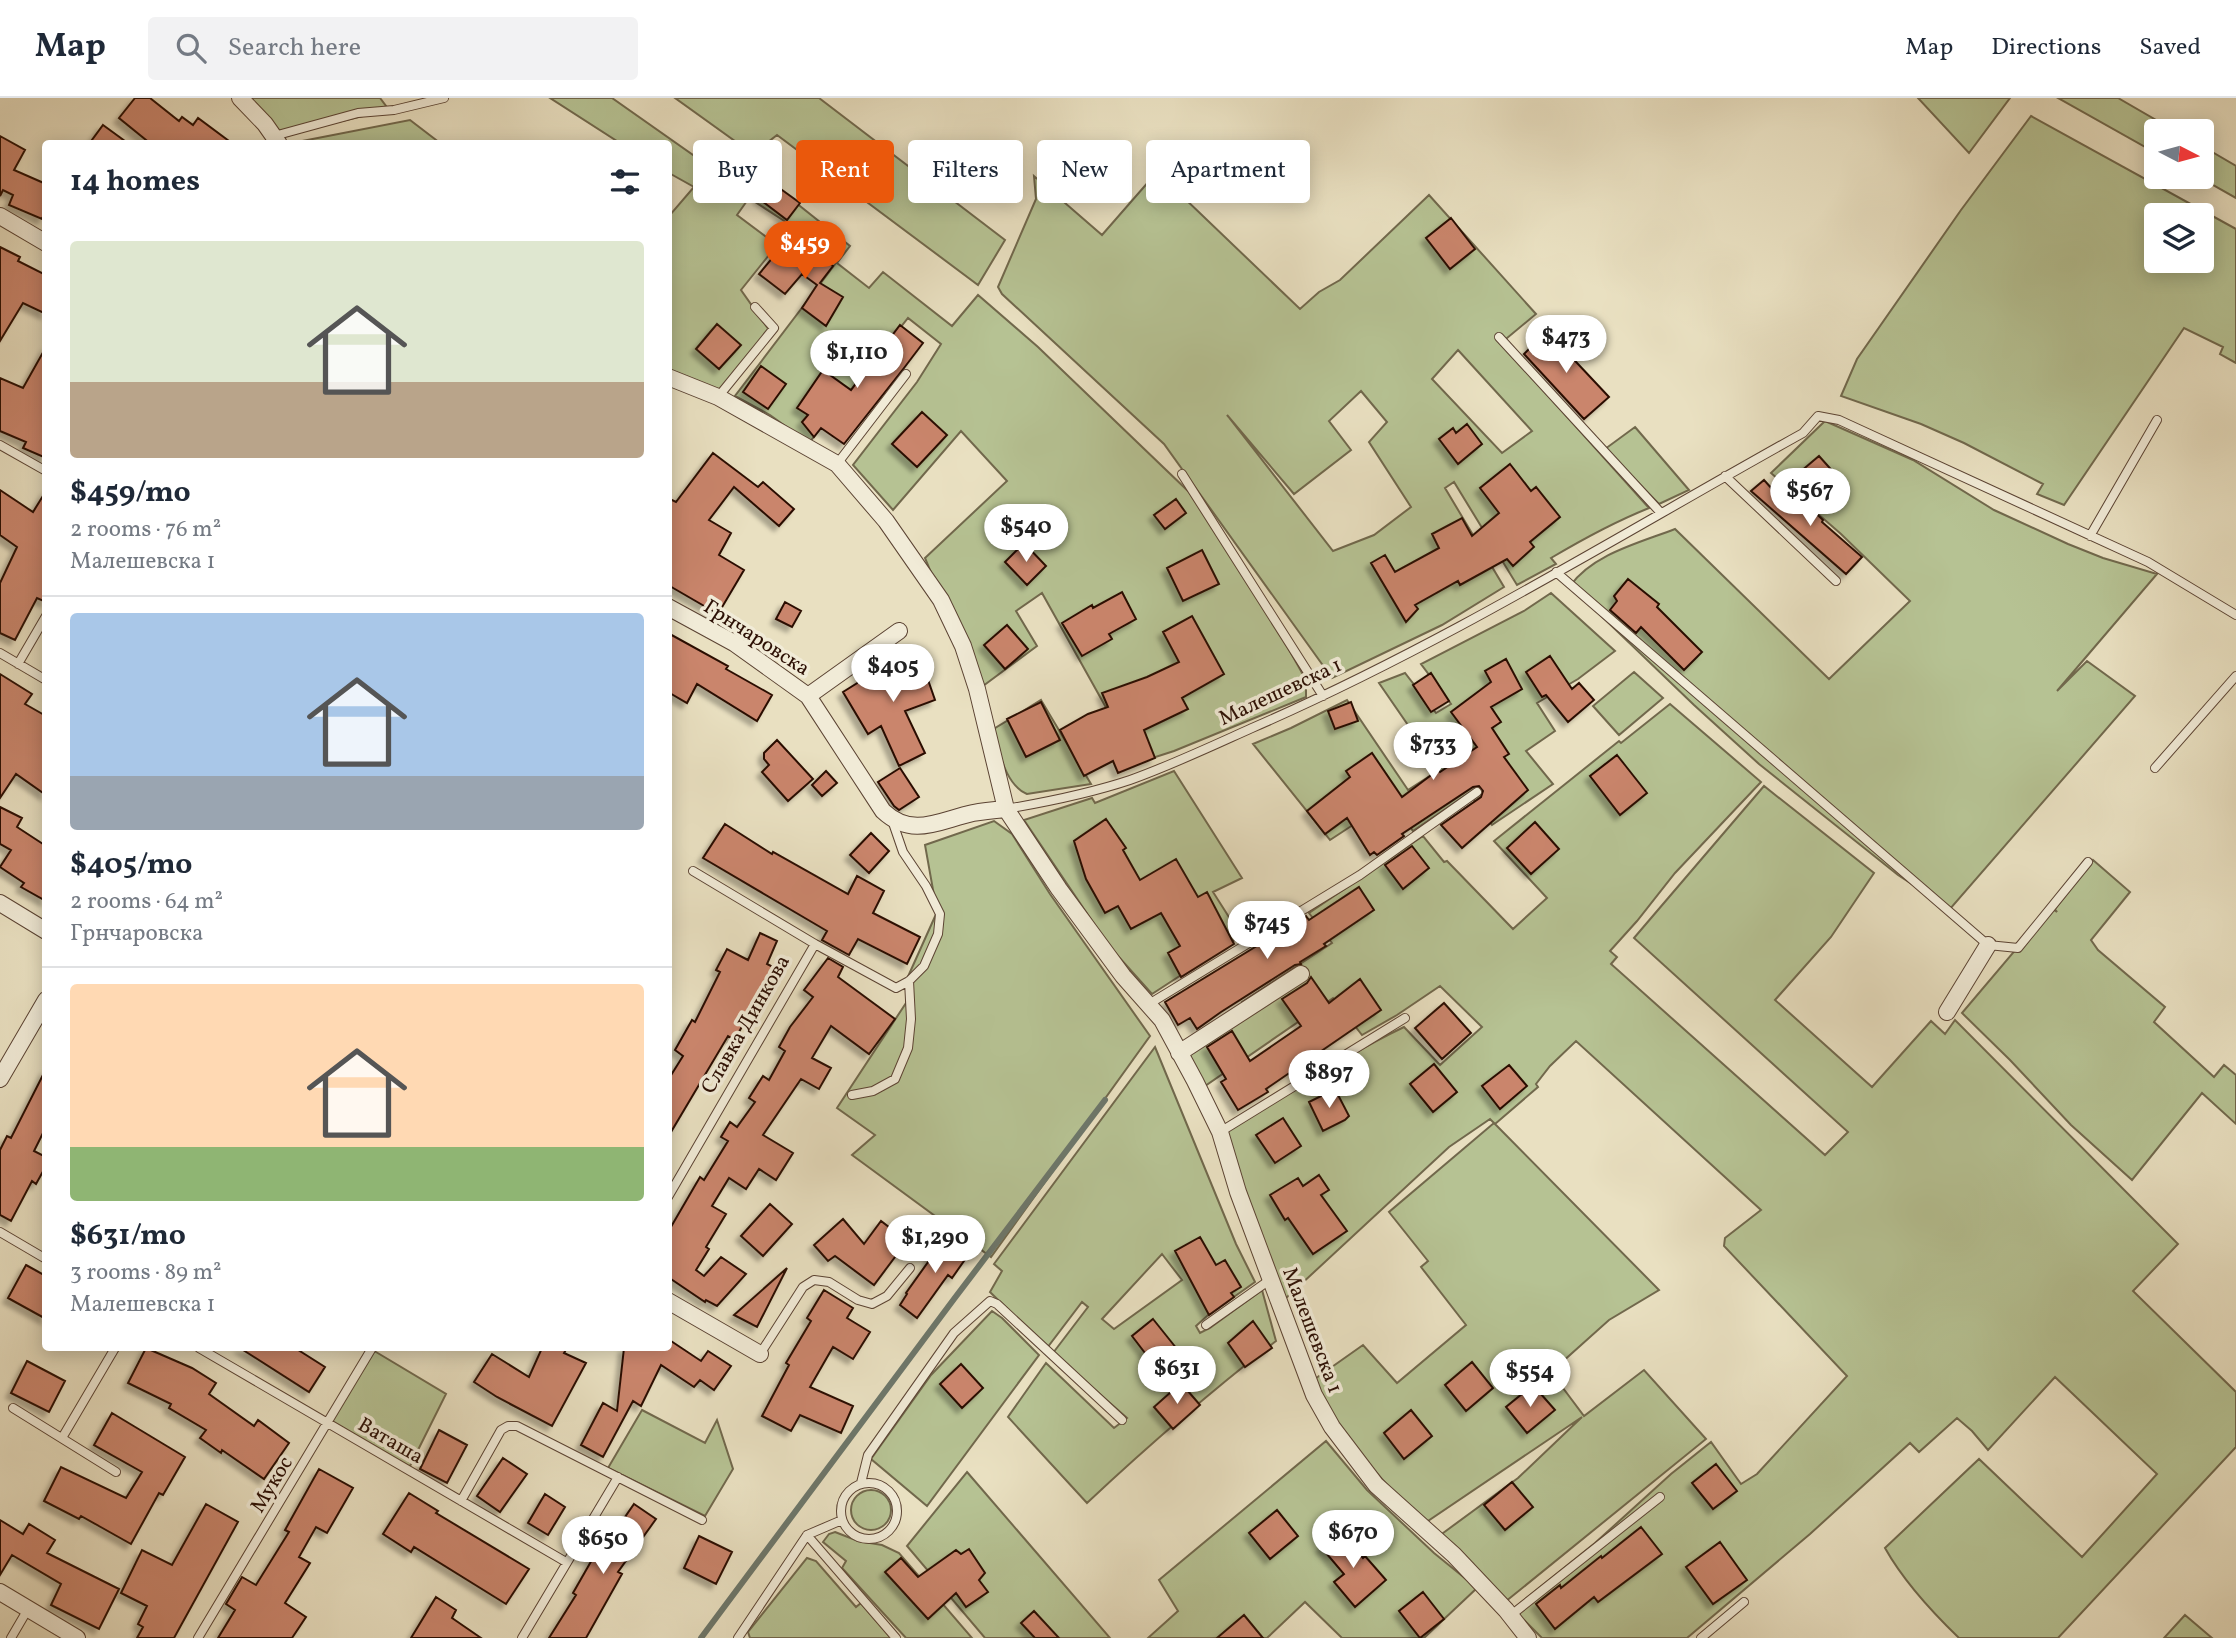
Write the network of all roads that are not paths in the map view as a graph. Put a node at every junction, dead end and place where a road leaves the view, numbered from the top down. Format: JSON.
{"nodes":[{"id":1,"x":240,"y":98,"type":"edge"},
{"id":2,"x":444,"y":98,"type":"edge"},
{"id":3,"x":277,"y":140,"type":"edge"},
{"id":4,"x":0,"y":216,"type":"edge"},
{"id":5,"x":42,"y":241,"type":"edge"},
{"id":6,"x":755,"y":307,"type":"dead end"},
{"id":7,"x":1499,"y":337,"type":"dead end"},
{"id":8,"x":906,"y":374,"type":"dead end"},
{"id":9,"x":672,"y":379,"type":"edge"},
{"id":10,"x":718,"y":397,"type":"junction"},
{"id":11,"x":2157,"y":420,"type":"dead end"},
{"id":12,"x":0,"y":445,"type":"edge"},
{"id":13,"x":837,"y":464,"type":"junction"},
{"id":14,"x":42,"y":469,"type":"edge"},
{"id":15,"x":1182,"y":474,"type":"dead end"},
{"id":16,"x":1725,"y":477,"type":"junction"},
{"id":17,"x":1661,"y":513,"type":"junction"},
{"id":18,"x":2090,"y":536,"type":"junction"},
{"id":19,"x":1556,"y":572,"type":"junction"},
{"id":20,"x":1836,"y":581,"type":"dead end"},
{"id":21,"x":672,"y":609,"type":"edge"},
{"id":22,"x":2236,"y":615,"type":"edge"},
{"id":23,"x":42,"y":623,"type":"edge"},
{"id":24,"x":899,"y":631,"type":"dead end"},
{"id":25,"x":0,"y":653,"type":"edge"},
{"id":26,"x":18,"y":663,"type":"junction"},
{"id":27,"x":2236,"y":676,"type":"edge"},
{"id":28,"x":42,"y":678,"type":"edge"},
{"id":29,"x":808,"y":696,"type":"junction"},
{"id":30,"x":1323,"y":696,"type":"junction"},
{"id":31,"x":2155,"y":768,"type":"dead end"},
{"id":32,"x":1478,"y":792,"type":"dead end"},
{"id":33,"x":1006,"y":809,"type":"junction"},
{"id":34,"x":892,"y":820,"type":"junction"},
{"id":35,"x":2088,"y":862,"type":"dead end"},
{"id":36,"x":693,"y":871,"type":"dead end"},
{"id":37,"x":0,"y":903,"type":"edge"},
{"id":38,"x":42,"y":929,"type":"edge"},
{"id":39,"x":816,"y":944,"type":"junction"},
{"id":40,"x":1988,"y":946,"type":"junction"},
{"id":41,"x":1301,"y":974,"type":"dead end"},
{"id":42,"x":909,"y":981,"type":"junction"},
{"id":43,"x":1149,"y":1004,"type":"junction"},
{"id":44,"x":42,"y":1007,"type":"edge"},
{"id":45,"x":1947,"y":1012,"type":"dead end"},
{"id":46,"x":1405,"y":1018,"type":"dead end"},
{"id":47,"x":1179,"y":1053,"type":"junction"},
{"id":48,"x":0,"y":1079,"type":"edge"},
{"id":49,"x":852,"y":1095,"type":"dead end"},
{"id":50,"x":1220,"y":1132,"type":"junction"},
{"id":51,"x":672,"y":1190,"type":"edge"},
{"id":52,"x":0,"y":1233,"type":"edge"},
{"id":53,"x":42,"y":1256,"type":"edge"},
{"id":54,"x":910,"y":1268,"type":"dead end"},
{"id":55,"x":1271,"y":1279,"type":"junction"},
{"id":56,"x":672,"y":1303,"type":"edge"},
{"id":57,"x":1206,"y":1325,"type":"dead end"},
{"id":58,"x":113,"y":1351,"type":"edge"},
{"id":59,"x":204,"y":1351,"type":"edge"},
{"id":60,"x":370,"y":1351,"type":"edge"},
{"id":61,"x":760,"y":1354,"type":"joint"},
{"id":62,"x":13,"y":1408,"type":"dead end"},
{"id":63,"x":1122,"y":1419,"type":"dead end"},
{"id":64,"x":328,"y":1423,"type":"junction"},
{"id":65,"x":62,"y":1438,"type":"junction"},
{"id":66,"x":116,"y":1472,"type":"dead end"},
{"id":67,"x":618,"y":1477,"type":"junction"},
{"id":68,"x":861,"y":1483,"type":"junction"},
{"id":69,"x":1660,"y":1497,"type":"dead end"},
{"id":70,"x":461,"y":1500,"type":"junction"},
{"id":71,"x":702,"y":1520,"type":"dead end"},
{"id":72,"x":842,"y":1520,"type":"junction"},
{"id":73,"x":807,"y":1535,"type":"junction"},
{"id":74,"x":566,"y":1562,"type":"junction"},
{"id":75,"x":0,"y":1592,"type":"edge"},
{"id":76,"x":1744,"y":1602,"type":"dead end"},
{"id":77,"x":28,"y":1609,"type":"junction"},
{"id":78,"x":1510,"y":1616,"type":"junction"},
{"id":79,"x":10,"y":1638,"type":"edge"},
{"id":80,"x":77,"y":1638,"type":"edge"},
{"id":81,"x":198,"y":1638,"type":"edge"},
{"id":82,"x":522,"y":1638,"type":"edge"},
{"id":83,"x":738,"y":1638,"type":"edge"},
{"id":84,"x":897,"y":1638,"type":"edge"},
{"id":85,"x":1528,"y":1638,"type":"edge"},
{"id":86,"x":1701,"y":1638,"type":"edge"}],
"edges":[{"from":1,"to":3,"type":"street"},
{"from":2,"to":3,"type":"lane"},
{"from":4,"to":5,"type":"street"},
{"from":6,"to":10,"type":"lane"},
{"from":7,"to":17,"type":"lane"},
{"from":8,"to":13,"type":"lane"},
{"from":9,"to":10,"type":"street","name":"Малешевска 1"},
{"from":10,"to":13,"type":"street","name":"Малешевска 1"},
{"from":11,"to":18,"type":"lane"},
{"from":12,"to":14,"type":"lane"},
{"from":13,"to":33,"type":"street","name":"Малешевска 1"},
{"from":15,"to":30,"type":"lane"},
{"from":16,"to":17,"type":"lane","name":"Малешевска 1"},
{"from":16,"to":18,"type":"lane","name":"Малешевска 1"},
{"from":16,"to":20,"type":"lane"},
{"from":17,"to":19,"type":"lane","name":"Малешевска 1"},
{"from":18,"to":22,"type":"lane"},
{"from":19,"to":30,"type":"lane","name":"Малешевска 1"},
{"from":19,"to":40,"type":"lane"},
{"from":21,"to":29,"type":"street","name":"Грнчаровска"},
{"from":23,"to":26,"type":"lane"},
{"from":24,"to":29,"type":"street"},
{"from":25,"to":26,"type":"lane"},
{"from":26,"to":28,"type":"lane"},
{"from":27,"to":31,"type":"lane"},
{"from":29,"to":34,"type":"street","name":"Грнчаровска"},
{"from":30,"to":33,"type":"lane","name":"Малешевска 1"},
{"from":32,"to":43,"type":"lane"},
{"from":33,"to":34,"type":"street"},
{"from":33,"to":43,"type":"street","name":"Малешевска 1"},
{"from":34,"to":42,"type":"lane"},
{"from":35,"to":40,"type":"lane"},
{"from":36,"to":39,"type":"lane"},
{"from":37,"to":38,"type":"street"},
{"from":39,"to":42,"type":"lane"},
{"from":39,"to":51,"type":"lane","name":"Славка Динкова"},
{"from":40,"to":45,"type":"street"},
{"from":41,"to":47,"type":"street"},
{"from":42,"to":49,"type":"lane"},
{"from":43,"to":47,"type":"street","name":"Малешевска 1"},
{"from":44,"to":48,"type":"street"},
{"from":46,"to":50,"type":"lane"},
{"from":47,"to":50,"type":"street","name":"Малешевска 1"},
{"from":50,"to":55,"type":"street","name":"Малешевска 1"},
{"from":52,"to":53,"type":"lane"},
{"from":54,"to":61,"type":"lane"},
{"from":55,"to":57,"type":"lane"},
{"from":55,"to":78,"type":"street","name":"Малешевска 1"},
{"from":56,"to":61,"type":"street"},
{"from":58,"to":65,"type":"lane"},
{"from":59,"to":64,"type":"lane","name":"Ваташа"},
{"from":60,"to":64,"type":"lane","name":"Мукос"},
{"from":62,"to":65,"type":"lane"},
{"from":63,"to":68,"type":"lane"},
{"from":64,"to":70,"type":"lane","name":"Ваташа"},
{"from":64,"to":81,"type":"lane","name":"Мукос"},
{"from":65,"to":66,"type":"lane"},
{"from":67,"to":70,"type":"lane"},
{"from":67,"to":71,"type":"lane"},
{"from":67,"to":74,"type":"lane"},
{"from":68,"to":72,"type":"lane"},
{"from":68,"to":72,"type":"lane"},
{"from":69,"to":78,"type":"lane"},
{"from":70,"to":74,"type":"lane","name":"Ваташа"},
{"from":72,"to":73,"type":"lane"},
{"from":73,"to":83,"type":"lane"},
{"from":73,"to":84,"type":"lane"},
{"from":74,"to":82,"type":"lane"},
{"from":75,"to":77,"type":"street"},
{"from":76,"to":86,"type":"lane"},
{"from":77,"to":79,"type":"lane"},
{"from":77,"to":80,"type":"street"},
{"from":78,"to":85,"type":"street","name":"Малешевска 1"}]}
